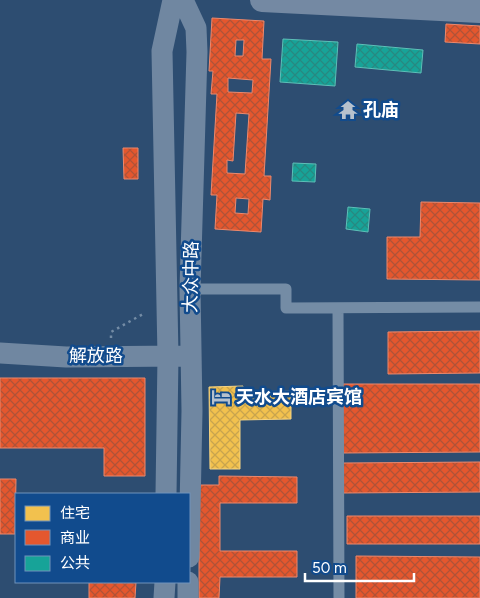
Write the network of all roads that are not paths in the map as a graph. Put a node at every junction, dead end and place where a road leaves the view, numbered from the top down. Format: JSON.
{"nodes":[{"id":1,"x":173,"y":0,"type":"edge"},
{"id":2,"x":183,"y":0,"type":"edge"},
{"id":3,"x":262,"y":0,"type":"edge"},
{"id":4,"x":480,"y":11,"type":"edge"},
{"id":5,"x":190,"y":289,"type":"junction"},
{"id":6,"x":480,"y":307,"type":"edge"},
{"id":7,"x":338,"y":308,"type":"junction"},
{"id":8,"x":0,"y":353,"type":"edge"},
{"id":9,"x":168,"y":356,"type":"junction"},
{"id":10,"x":191,"y":356,"type":"junction"},
{"id":11,"x":166,"y":493,"type":"edge"},
{"id":12,"x":190,"y":493,"type":"edge"},
{"id":13,"x":165,"y":583,"type":"edge"},
{"id":14,"x":188,"y":583,"type":"edge"},
{"id":15,"x":164,"y":598,"type":"edge"},
{"id":16,"x":188,"y":598,"type":"edge"},
{"id":17,"x":339,"y":598,"type":"edge"}],
"edges":[{"from":1,"to":9,"type":"main road","name":"大众中路"},
{"from":2,"to":5,"type":"main road","name":"大众中路"},
{"from":3,"to":4,"type":"main road"},
{"from":5,"to":7,"type":"street"},
{"from":5,"to":10,"type":"main road","name":"大众中路"},
{"from":6,"to":7,"type":"street"},
{"from":7,"to":17,"type":"street"},
{"from":8,"to":9,"type":"main road","name":"解放路"},
{"from":9,"to":10,"type":"main road","name":"解放路"},
{"from":9,"to":11,"type":"main road","name":"大众中路"},
{"from":10,"to":12,"type":"main road","name":"大众中路"},
{"from":13,"to":15,"type":"main road"},
{"from":14,"to":16,"type":"main road"}]}
